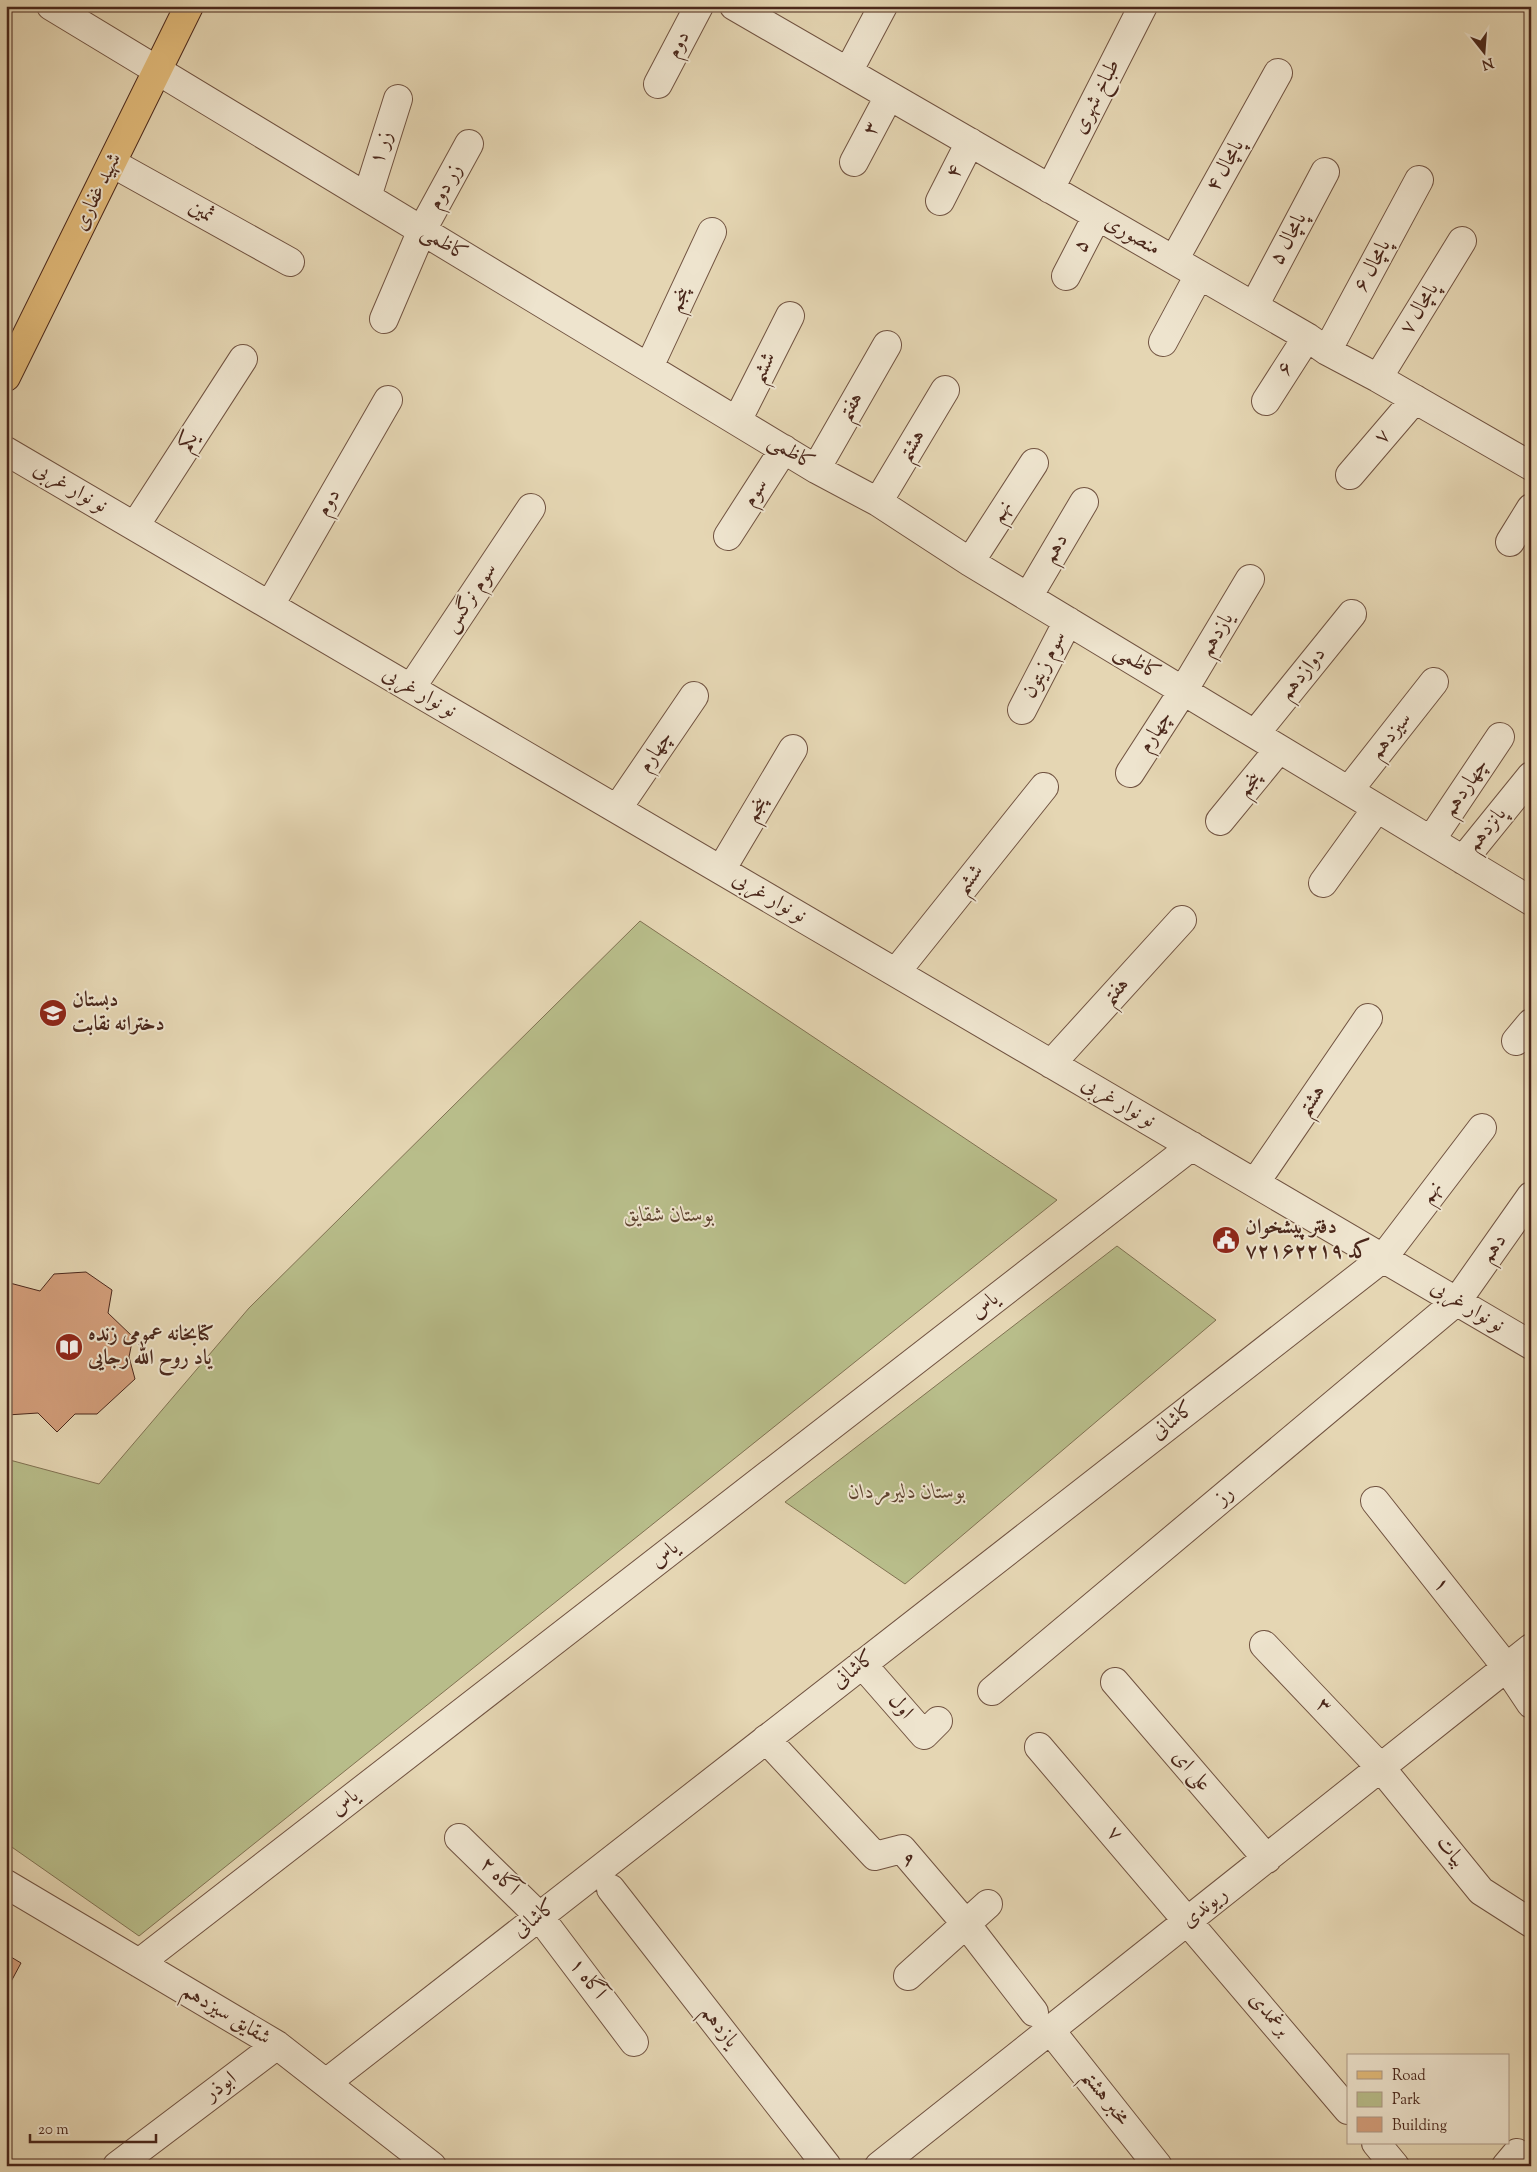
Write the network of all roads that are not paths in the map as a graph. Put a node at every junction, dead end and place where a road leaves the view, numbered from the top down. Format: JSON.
{"nodes":[{"id":1,"x":51,"y":6,"type":"edge"},
{"id":2,"x":189,"y":6,"type":"edge"},
{"id":3,"x":699,"y":6,"type":"edge"},
{"id":4,"x":883,"y":6,"type":"edge"},
{"id":5,"x":1143,"y":6,"type":"edge"},
{"id":6,"x":747,"y":10,"type":"edge"},
{"id":7,"x":158,"y":70,"type":"junction"},
{"id":8,"x":848,"y":72,"type":"junction"},
{"id":9,"x":1278,"y":73,"type":"dead end"},
{"id":10,"x":658,"y":84,"type":"dead end"},
{"id":11,"x":889,"y":96,"type":"junction"},
{"id":12,"x":398,"y":99,"type":"dead end"},
{"id":13,"x":970,"y":142,"type":"junction"},
{"id":14,"x":469,"y":144,"type":"dead end"},
{"id":15,"x":854,"y":162,"type":"dead end"},
{"id":16,"x":112,"y":163,"type":"junction"},
{"id":17,"x":1325,"y":172,"type":"dead end"},
{"id":18,"x":1419,"y":180,"type":"dead end"},
{"id":19,"x":1050,"y":189,"type":"junction"},
{"id":20,"x":367,"y":197,"type":"junction"},
{"id":21,"x":940,"y":201,"type":"dead end"},
{"id":22,"x":1097,"y":216,"type":"junction"},
{"id":23,"x":422,"y":230,"type":"junction"},
{"id":24,"x":712,"y":232,"type":"dead end"},
{"id":25,"x":1462,"y":240,"type":"dead end"},
{"id":26,"x":1174,"y":260,"type":"junction"},
{"id":27,"x":290,"y":262,"type":"dead end"},
{"id":28,"x":1199,"y":275,"type":"junction"},
{"id":29,"x":1066,"y":276,"type":"dead end"},
{"id":30,"x":1254,"y":306,"type":"junction"},
{"id":31,"x":790,"y":316,"type":"dead end"},
{"id":32,"x":384,"y":319,"type":"dead end"},
{"id":33,"x":1163,"y":342,"type":"dead end"},
{"id":34,"x":1317,"y":344,"type":"junction"},
{"id":35,"x":887,"y":345,"type":"dead end"},
{"id":36,"x":243,"y":359,"type":"dead end"},
{"id":37,"x":649,"y":367,"type":"junction"},
{"id":38,"x":6,"y":377,"type":"edge"},
{"id":39,"x":1378,"y":378,"type":"junction"},
{"id":40,"x":946,"y":390,"type":"dead end"},
{"id":41,"x":1415,"y":399,"type":"junction"},
{"id":42,"x":388,"y":400,"type":"dead end"},
{"id":43,"x":1266,"y":401,"type":"dead end"},
{"id":44,"x":738,"y":421,"type":"junction"},
{"id":45,"x":784,"y":449,"type":"junction"},
{"id":46,"x":6,"y":450,"type":"edge"},
{"id":47,"x":1034,"y":463,"type":"dead end"},
{"id":48,"x":1531,"y":466,"type":"edge"},
{"id":49,"x":816,"y":469,"type":"junction"},
{"id":50,"x":1350,"y":475,"type":"dead end"},
{"id":51,"x":878,"y":502,"type":"junction"},
{"id":52,"x":1084,"y":502,"type":"dead end"},
{"id":53,"x":531,"y":508,"type":"dead end"},
{"id":54,"x":1531,"y":508,"type":"edge"},
{"id":55,"x":135,"y":526,"type":"junction"},
{"id":56,"x":728,"y":536,"type":"dead end"},
{"id":57,"x":1510,"y":542,"type":"dead end"},
{"id":58,"x":970,"y":562,"type":"junction"},
{"id":59,"x":1250,"y":579,"type":"dead end"},
{"id":60,"x":1028,"y":597,"type":"junction"},
{"id":61,"x":270,"y":605,"type":"junction"},
{"id":62,"x":1352,"y":614,"type":"dead end"},
{"id":63,"x":1068,"y":621,"type":"junction"},
{"id":64,"x":1434,"y":682,"type":"dead end"},
{"id":65,"x":411,"y":688,"type":"junction"},
{"id":66,"x":1183,"y":691,"type":"junction"},
{"id":67,"x":694,"y":696,"type":"dead end"},
{"id":68,"x":1022,"y":710,"type":"dead end"},
{"id":69,"x":1255,"y":734,"type":"junction"},
{"id":70,"x":1500,"y":736,"type":"dead end"},
{"id":71,"x":793,"y":749,"type":"dead end"},
{"id":72,"x":1279,"y":749,"type":"junction"},
{"id":73,"x":1130,"y":773,"type":"dead end"},
{"id":74,"x":1531,"y":776,"type":"edge"},
{"id":75,"x":1044,"y":787,"type":"dead end"},
{"id":76,"x":1348,"y":790,"type":"junction"},
{"id":77,"x":1377,"y":808,"type":"junction"},
{"id":78,"x":617,"y":809,"type":"junction"},
{"id":79,"x":1220,"y":821,"type":"dead end"},
{"id":80,"x":1431,"y":840,"type":"junction"},
{"id":81,"x":1462,"y":860,"type":"junction"},
{"id":82,"x":721,"y":870,"type":"junction"},
{"id":83,"x":1323,"y":883,"type":"dead end"},
{"id":84,"x":1531,"y":901,"type":"edge"},
{"id":85,"x":1182,"y":920,"type":"dead end"},
{"id":86,"x":896,"y":972,"type":"junction"},
{"id":87,"x":1368,"y":1018,"type":"dead end"},
{"id":88,"x":1051,"y":1064,"type":"junction"},
{"id":89,"x":1482,"y":1128,"type":"dead end"},
{"id":90,"x":1192,"y":1146,"type":"junction"},
{"id":91,"x":1255,"y":1184,"type":"junction"},
{"id":92,"x":1531,"y":1196,"type":"edge"},
{"id":93,"x":1383,"y":1258,"type":"junction"},
{"id":94,"x":1457,"y":1301,"type":"junction"},
{"id":95,"x":1529,"y":1340,"type":"edge"},
{"id":96,"x":1375,"y":1501,"type":"dead end"},
{"id":97,"x":1264,"y":1645,"type":"dead end"},
{"id":98,"x":1531,"y":1648,"type":"edge"},
{"id":99,"x":862,"y":1664,"type":"junction"},
{"id":100,"x":1507,"y":1668,"type":"junction"},
{"id":101,"x":1115,"y":1682,"type":"dead end"},
{"id":102,"x":992,"y":1691,"type":"dead end"},
{"id":103,"x":1531,"y":1704,"type":"edge"},
{"id":104,"x":938,"y":1721,"type":"dead end"},
{"id":105,"x":766,"y":1739,"type":"junction"},
{"id":106,"x":1039,"y":1747,"type":"dead end"},
{"id":107,"x":1381,"y":1768,"type":"junction"},
{"id":108,"x":459,"y":1838,"type":"dead end"},
{"id":109,"x":1267,"y":1859,"type":"junction"},
{"id":110,"x":6,"y":1884,"type":"edge"},
{"id":111,"x":611,"y":1889,"type":"dead end"},
{"id":112,"x":988,"y":1904,"type":"dead end"},
{"id":113,"x":539,"y":1916,"type":"junction"},
{"id":114,"x":1189,"y":1921,"type":"junction"},
{"id":115,"x":1531,"y":1923,"type":"edge"},
{"id":116,"x":966,"y":1924,"type":"junction"},
{"id":117,"x":139,"y":1963,"type":"junction"},
{"id":118,"x":908,"y":1976,"type":"dead end"},
{"id":119,"x":1043,"y":2021,"type":"junction"},
{"id":120,"x":634,"y":2042,"type":"dead end"},
{"id":121,"x":277,"y":2045,"type":"junction"},
{"id":122,"x":326,"y":2083,"type":"junction"},
{"id":123,"x":1347,"y":2109,"type":"edge"},
{"id":124,"x":1377,"y":2144,"type":"edge"},
{"id":125,"x":131,"y":2162,"type":"edge"},
{"id":126,"x":432,"y":2166,"type":"edge"},
{"id":127,"x":827,"y":2166,"type":"edge"},
{"id":128,"x":878,"y":2166,"type":"edge"},
{"id":129,"x":1158,"y":2166,"type":"edge"},
{"id":130,"x":1395,"y":2166,"type":"edge"}],
"edges":[{"from":1,"to":7,"type":"street","name":"کاظمی"},
{"from":2,"to":7,"type":"main road","name":"شهید غفاری"},
{"from":3,"to":10,"type":"street","name":"دوم"},
{"from":4,"to":8,"type":"street"},
{"from":5,"to":19,"type":"street","name":"طباخ شهری"},
{"from":6,"to":8,"type":"street","name":"منصوری"},
{"from":7,"to":16,"type":"main road","name":"شهید غفاری"},
{"from":7,"to":20,"type":"street","name":"کاظمی"},
{"from":8,"to":11,"type":"street","name":"منصوری"},
{"from":9,"to":26,"type":"street","name":"پامچال ۴"},
{"from":11,"to":13,"type":"street","name":"منصوری"},
{"from":11,"to":15,"type":"street","name":"۳"},
{"from":12,"to":20,"type":"street","name":"زر ۱"},
{"from":13,"to":19,"type":"street","name":"منصوری"},
{"from":13,"to":21,"type":"street","name":"۴"},
{"from":14,"to":23,"type":"street","name":"زر دوم"},
{"from":16,"to":27,"type":"street","name":"ثمین"},
{"from":16,"to":38,"type":"main road","name":"شهید غفاری"},
{"from":17,"to":30,"type":"street","name":"۵ پامچال"},
{"from":18,"to":34,"type":"street","name":"۶ پامچال"},
{"from":19,"to":22,"type":"street","name":"منصوری"},
{"from":20,"to":23,"type":"street","name":"کاظمی"},
{"from":22,"to":26,"type":"street","name":"منصوری"},
{"from":22,"to":29,"type":"street","name":"۵"},
{"from":23,"to":32,"type":"street"},
{"from":23,"to":37,"type":"street","name":"کاظمی"},
{"from":24,"to":37,"type":"street","name":"پنجم"},
{"from":25,"to":39,"type":"street","name":"۷ پامچال"},
{"from":26,"to":28,"type":"street","name":"منصوری"},
{"from":28,"to":30,"type":"street","name":"منصوری"},
{"from":28,"to":33,"type":"street"},
{"from":30,"to":34,"type":"street","name":"منصوری"},
{"from":31,"to":44,"type":"street","name":"ششم"},
{"from":34,"to":39,"type":"street","name":"منصوری"},
{"from":34,"to":43,"type":"street","name":"۶"},
{"from":35,"to":49,"type":"street","name":"هفتم"},
{"from":36,"to":55,"type":"street","name":"یکم"},
{"from":37,"to":44,"type":"street","name":"کاظمی"},
{"from":39,"to":41,"type":"street","name":"منصوری"},
{"from":40,"to":51,"type":"street","name":"هشتم"},
{"from":41,"to":48,"type":"street","name":"منصوری"},
{"from":41,"to":50,"type":"street","name":"۷"},
{"from":42,"to":61,"type":"street","name":"دوم"},
{"from":44,"to":45,"type":"street","name":"کاظمی"},
{"from":45,"to":49,"type":"street","name":"کاظمی"},
{"from":45,"to":56,"type":"street","name":"سوم"},
{"from":46,"to":55,"type":"street","name":"نو نوار غربی"},
{"from":47,"to":58,"type":"street","name":"نهم"},
{"from":49,"to":51,"type":"street","name":"کاظمی"},
{"from":51,"to":58,"type":"street","name":"کاظمی"},
{"from":52,"to":60,"type":"street","name":"دهم"},
{"from":53,"to":65,"type":"street","name":"سوم نرگس"},
{"from":54,"to":57,"type":"street"},
{"from":55,"to":61,"type":"street","name":"نو نوار غربی"},
{"from":58,"to":60,"type":"street","name":"کاظمی"},
{"from":59,"to":66,"type":"street","name":"یازدهم"},
{"from":60,"to":63,"type":"street","name":"کاظمی"},
{"from":61,"to":65,"type":"street","name":"نو نوار غربی"},
{"from":62,"to":69,"type":"street","name":"دوازدهم"},
{"from":63,"to":66,"type":"street","name":"کاظمی"},
{"from":63,"to":68,"type":"street","name":"سوم زیتون"},
{"from":64,"to":76,"type":"street","name":"سیزدهم"},
{"from":65,"to":78,"type":"street","name":"نو نوار غربی"},
{"from":66,"to":69,"type":"street","name":"کاظمی"},
{"from":66,"to":73,"type":"street","name":"چهارم"},
{"from":67,"to":78,"type":"street","name":"چهارم"},
{"from":69,"to":72,"type":"street","name":"کاظمی"},
{"from":70,"to":80,"type":"street","name":"چهاردهم"},
{"from":71,"to":82,"type":"street","name":"پنجم"},
{"from":72,"to":76,"type":"street","name":"کاظمی"},
{"from":72,"to":79,"type":"street","name":"پنجم"},
{"from":74,"to":81,"type":"street","name":"پانزدهم"},
{"from":75,"to":86,"type":"street","name":"ششم"},
{"from":76,"to":77,"type":"street","name":"کاظمی"},
{"from":77,"to":80,"type":"street","name":"کاظمی"},
{"from":77,"to":83,"type":"street"},
{"from":78,"to":82,"type":"street","name":"نو نوار غربی"},
{"from":80,"to":81,"type":"street","name":"کاظمی"},
{"from":81,"to":84,"type":"street","name":"کاظمی"},
{"from":82,"to":86,"type":"street","name":"نو نوار غربی"},
{"from":85,"to":88,"type":"street","name":"هفتم"},
{"from":86,"to":88,"type":"street","name":"نو نوار غربی"},
{"from":87,"to":91,"type":"street","name":"هشتم"},
{"from":88,"to":90,"type":"street","name":"نو نوار غربی"},
{"from":89,"to":93,"type":"street","name":"نهم"},
{"from":90,"to":91,"type":"street","name":"نو نوار غربی"},
{"from":90,"to":117,"type":"street","name":"یاس"},
{"from":91,"to":93,"type":"street","name":"نو نوار غربی"},
{"from":92,"to":94,"type":"street","name":"دهم"},
{"from":93,"to":94,"type":"street","name":"نو نوار غربی"},
{"from":93,"to":99,"type":"street","name":"کاشانی"},
{"from":94,"to":95,"type":"street","name":"نو نوار غربی"},
{"from":94,"to":102,"type":"street","name":"رز"},
{"from":96,"to":100,"type":"street","name":"۱"},
{"from":97,"to":107,"type":"street","name":"۳"},
{"from":98,"to":100,"type":"street","name":"ریوندی"},
{"from":99,"to":104,"type":"street","name":"اول"},
{"from":99,"to":105,"type":"street","name":"کاشانی"},
{"from":100,"to":103,"type":"street","name":"۱"},
{"from":100,"to":107,"type":"street","name":"ریوندی"},
{"from":101,"to":109,"type":"street","name":"علی ای"},
{"from":105,"to":113,"type":"street","name":"کاشانی"},
{"from":105,"to":116,"type":"street","name":"۹"},
{"from":106,"to":114,"type":"street","name":"۷"},
{"from":107,"to":109,"type":"street","name":"ریوندی"},
{"from":107,"to":115,"type":"street","name":"بیات"},
{"from":108,"to":113,"type":"street","name":"آگاه ۲"},
{"from":109,"to":114,"type":"street","name":"ریوندی"},
{"from":110,"to":117,"type":"street","name":"شقایق سیزدهم"},
{"from":111,"to":127,"type":"street","name":"یازدهم"},
{"from":112,"to":116,"type":"street"},
{"from":113,"to":120,"type":"street","name":"آگاه ۱"},
{"from":113,"to":122,"type":"street","name":"کاشانی"},
{"from":114,"to":119,"type":"street","name":"ریوندی"},
{"from":114,"to":123,"type":"street","name":"برغمدی"},
{"from":116,"to":118,"type":"street"},
{"from":116,"to":119,"type":"street","name":"۹"},
{"from":117,"to":121,"type":"street","name":"شقایق سیزدهم"},
{"from":119,"to":128,"type":"street","name":"ریوندی"},
{"from":119,"to":129,"type":"street","name":"مخبر هشتم"},
{"from":121,"to":122,"type":"street","name":"شقایق سیزدهم"},
{"from":121,"to":125,"type":"street","name":"ابوذر"},
{"from":122,"to":126,"type":"street","name":"شقایق سیزدهم"},
{"from":124,"to":130,"type":"street"}]}
